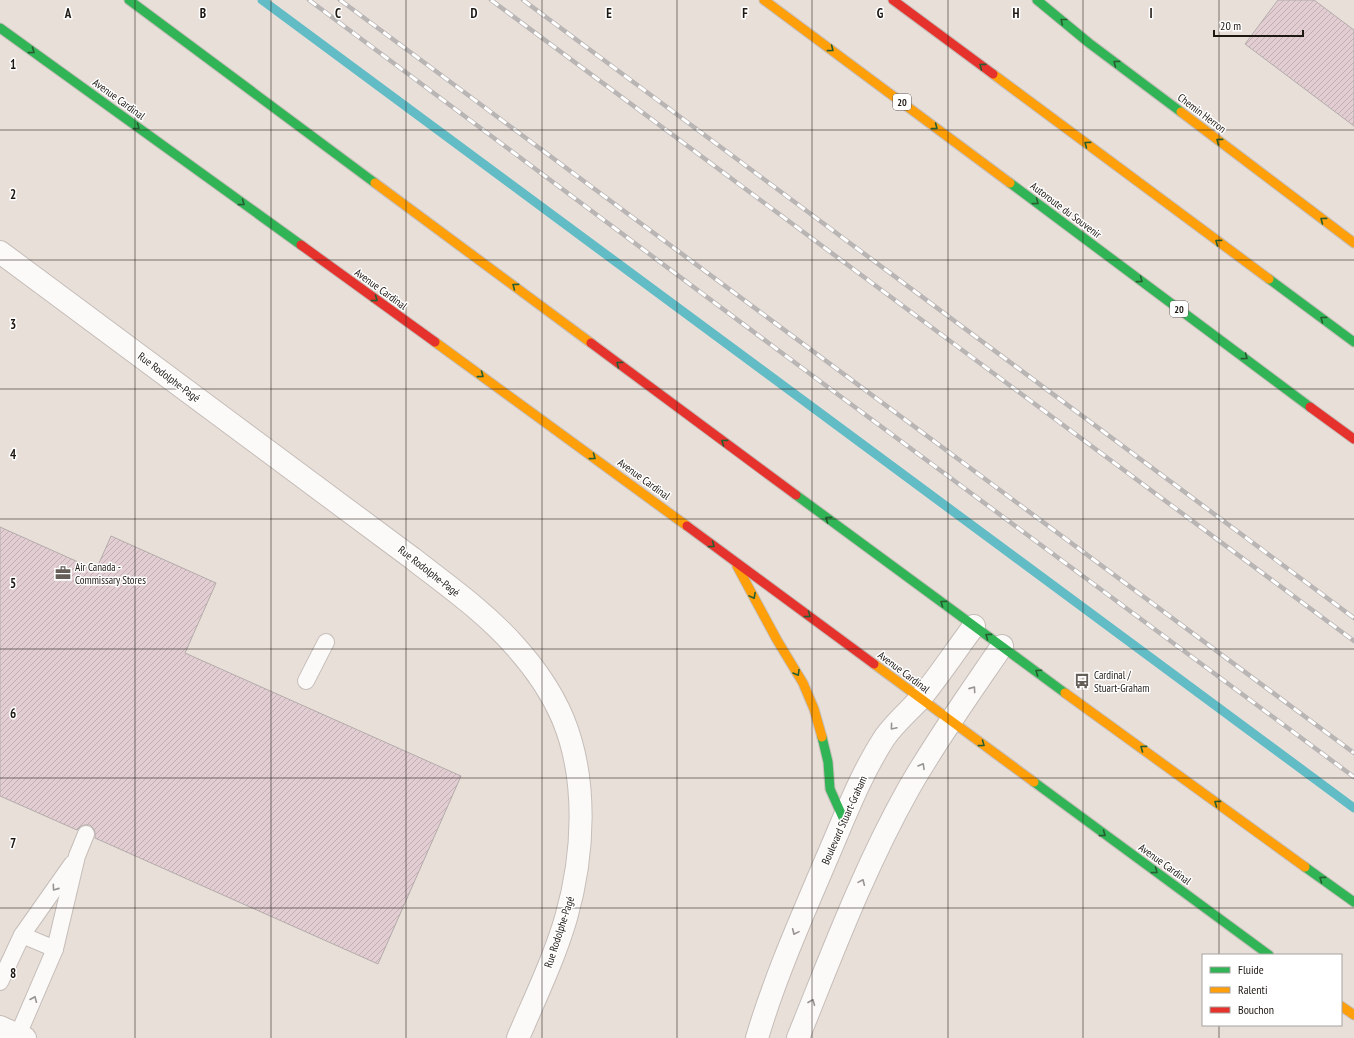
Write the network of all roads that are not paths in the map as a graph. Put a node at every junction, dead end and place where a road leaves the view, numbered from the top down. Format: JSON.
{"nodes":[{"id":1,"x":129,"y":0,"type":"edge"},
{"id":2,"x":755,"y":0,"type":"edge"},
{"id":3,"x":764,"y":0,"type":"edge"},
{"id":4,"x":893,"y":0,"type":"edge"},
{"id":5,"x":1040,"y":1,"type":"edge"},
{"id":6,"x":799,"y":26,"type":"junction"},
{"id":7,"x":0,"y":28,"type":"edge"},
{"id":8,"x":1354,"y":243,"type":"edge"},
{"id":9,"x":0,"y":252,"type":"edge"},
{"id":10,"x":1354,"y":342,"type":"edge"},
{"id":11,"x":1354,"y":439,"type":"edge"},
{"id":12,"x":735,"y":562,"type":"junction"},
{"id":13,"x":974,"y":626,"type":"junction"},
{"id":14,"x":326,"y":642,"type":"dead end"},
{"id":15,"x":1002,"y":646,"type":"junction"},
{"id":16,"x":306,"y":681,"type":"dead end"},
{"id":17,"x":920,"y":698,"type":"junction"},
{"id":18,"x":951,"y":721,"type":"junction"},
{"id":19,"x":844,"y":820,"type":"junction"},
{"id":20,"x":86,"y":834,"type":"dead end"},
{"id":21,"x":77,"y":856,"type":"junction"},
{"id":22,"x":1354,"y":902,"type":"edge"},
{"id":23,"x":22,"y":935,"type":"junction"},
{"id":24,"x":55,"y":949,"type":"junction"},
{"id":25,"x":1268,"y":954,"type":"edge"},
{"id":26,"x":0,"y":982,"type":"edge"},
{"id":27,"x":1342,"y":1007,"type":"edge"},
{"id":28,"x":1354,"y":1015,"type":"edge"},
{"id":29,"x":14,"y":1034,"type":"edge"},
{"id":30,"x":518,"y":1038,"type":"edge"},
{"id":31,"x":756,"y":1038,"type":"edge"},
{"id":32,"x":798,"y":1038,"type":"edge"}],
"edges":[{"from":13,"to":1,"type":"main road","one_way":true},
{"from":2,"to":6,"type":"main road"},
{"from":3,"to":6,"type":"main road","name":"Autoroute du Souvenir","number":"20"},
{"from":10,"to":4,"type":"main road","one_way":true},
{"from":8,"to":5,"type":"main road","name":"Chemin Herron","one_way":true},
{"from":6,"to":11,"type":"main road","name":"Autoroute du Souvenir","number":"20","one_way":true},
{"from":7,"to":12,"type":"main road","name":"Avenue Cardinal","one_way":true},
{"from":9,"to":30,"type":"street","name":"Rue Rodolphe-Pagé"},
{"from":12,"to":17,"type":"main road","name":"Avenue Cardinal","one_way":true},
{"from":12,"to":19,"type":"main road","one_way":true},
{"from":15,"to":13,"type":"main road","one_way":true},
{"from":13,"to":17,"type":"street","name":"Boulevard Stuart-Graham"},
{"from":14,"to":16,"type":"lane"},
{"from":18,"to":15,"type":"street","one_way":true},
{"from":22,"to":15,"type":"main road","one_way":true},
{"from":17,"to":18,"type":"main road","name":"Avenue Cardinal"},
{"from":17,"to":19,"type":"street","name":"Boulevard Stuart-Graham","one_way":true},
{"from":18,"to":25,"type":"main road","name":"Avenue Cardinal","one_way":true},
{"from":32,"to":18,"type":"street","one_way":true},
{"from":19,"to":31,"type":"street","name":"Boulevard Stuart-Graham","one_way":true},
{"from":20,"to":21,"type":"lane"},
{"from":21,"to":23,"type":"lane","one_way":true},
{"from":21,"to":24,"type":"lane"},
{"from":23,"to":24,"type":"lane"},
{"from":23,"to":26,"type":"lane"},
{"from":29,"to":24,"type":"lane","one_way":true},
{"from":27,"to":28,"type":"main road"}]}
